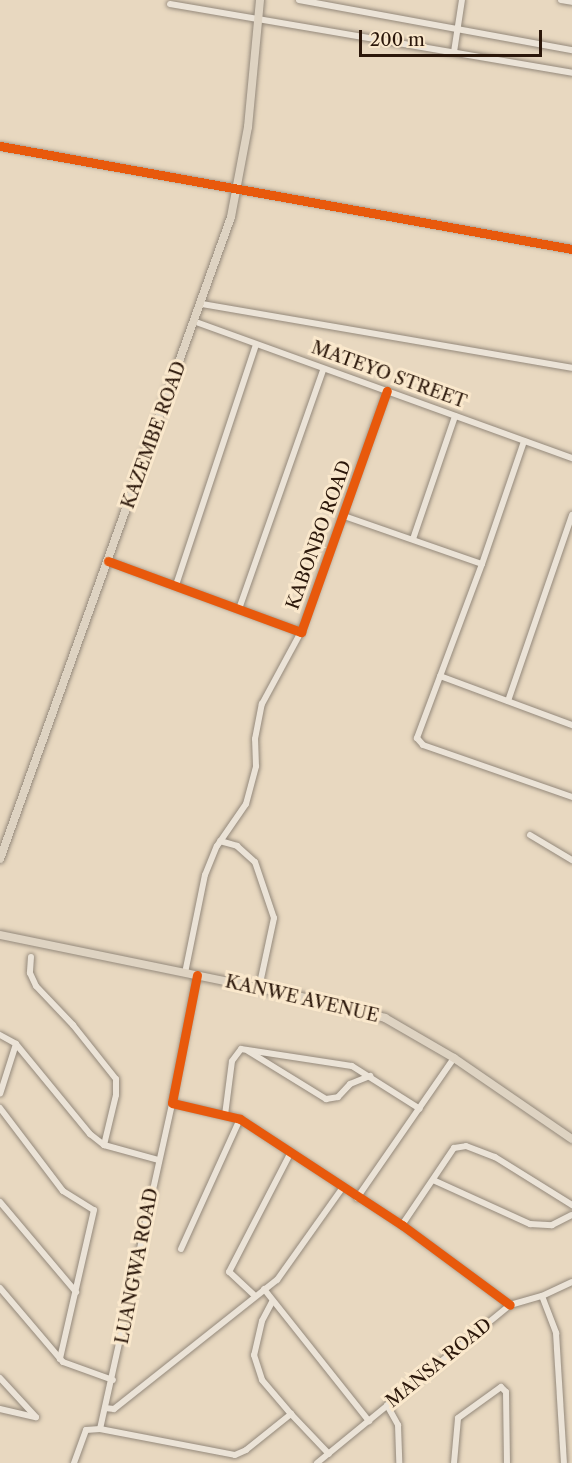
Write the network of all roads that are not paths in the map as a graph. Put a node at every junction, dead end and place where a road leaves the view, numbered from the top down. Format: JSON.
{"nodes":[{"id":1,"x":260,"y":0,"type":"edge"},
{"id":2,"x":299,"y":0,"type":"edge"},
{"id":3,"x":462,"y":0,"type":"edge"},
{"id":4,"x":561,"y":0,"type":"edge"},
{"id":5,"x":572,"y":2,"type":"edge"},
{"id":6,"x":171,"y":4,"type":"dead end"},
{"id":7,"x":258,"y":17,"type":"junction"},
{"id":8,"x":459,"y":30,"type":"junction"},
{"id":9,"x":572,"y":50,"type":"edge"},
{"id":10,"x":454,"y":52,"type":"junction"},
{"id":11,"x":572,"y":73,"type":"edge"},
{"id":12,"x":0,"y":146,"type":"edge"},
{"id":13,"x":239,"y":189,"type":"junction"},
{"id":14,"x":572,"y":249,"type":"edge"},
{"id":15,"x":202,"y":304,"type":"junction"},
{"id":16,"x":196,"y":322,"type":"junction"},
{"id":17,"x":256,"y":345,"type":"junction"},
{"id":18,"x":572,"y":368,"type":"edge"},
{"id":19,"x":323,"y":370,"type":"junction"},
{"id":20,"x":387,"y":391,"type":"junction"},
{"id":21,"x":455,"y":416,"type":"junction"},
{"id":22,"x":524,"y":441,"type":"junction"},
{"id":23,"x":572,"y":458,"type":"edge"},
{"id":24,"x":572,"y":515,"type":"edge"},
{"id":25,"x":344,"y":516,"type":"junction"},
{"id":26,"x":413,"y":539,"type":"junction"},
{"id":27,"x":108,"y":561,"type":"junction"},
{"id":28,"x":482,"y":564,"type":"junction"},
{"id":29,"x":176,"y":585,"type":"junction"},
{"id":30,"x":239,"y":609,"type":"junction"},
{"id":31,"x":301,"y":632,"type":"junction"},
{"id":32,"x":440,"y":676,"type":"junction"},
{"id":33,"x":508,"y":701,"type":"junction"},
{"id":34,"x":571,"y":723,"type":"edge"},
{"id":35,"x":572,"y":798,"type":"edge"},
{"id":36,"x":530,"y":835,"type":"dead end"},
{"id":37,"x":220,"y":841,"type":"junction"},
{"id":38,"x":0,"y":859,"type":"edge"},
{"id":39,"x":572,"y":860,"type":"edge"},
{"id":40,"x":0,"y":935,"type":"edge"},
{"id":41,"x":31,"y":957,"type":"dead end"},
{"id":42,"x":185,"y":973,"type":"junction"},
{"id":43,"x":197,"y":975,"type":"junction"},
{"id":44,"x":259,"y":988,"type":"junction"},
{"id":45,"x":0,"y":1035,"type":"edge"},
{"id":46,"x":16,"y":1044,"type":"junction"},
{"id":47,"x":246,"y":1050,"type":"junction"},
{"id":48,"x":454,"y":1058,"type":"junction"},
{"id":49,"x":370,"y":1076,"type":"junction"},
{"id":50,"x":0,"y":1094,"type":"edge"},
{"id":51,"x":172,"y":1103,"type":"junction"},
{"id":52,"x":0,"y":1108,"type":"edge"},
{"id":53,"x":420,"y":1109,"type":"junction"},
{"id":54,"x":225,"y":1114,"type":"junction"},
{"id":55,"x":240,"y":1119,"type":"junction"},
{"id":56,"x":572,"y":1139,"type":"edge"},
{"id":57,"x":104,"y":1145,"type":"junction"},
{"id":58,"x":291,"y":1152,"type":"junction"},
{"id":59,"x":158,"y":1160,"type":"junction"},
{"id":60,"x":433,"y":1180,"type":"junction"},
{"id":61,"x":343,"y":1187,"type":"junction"},
{"id":62,"x":357,"y":1197,"type":"junction"},
{"id":63,"x":0,"y":1202,"type":"edge"},
{"id":64,"x":572,"y":1205,"type":"edge"},
{"id":65,"x":572,"y":1215,"type":"edge"},
{"id":66,"x":402,"y":1225,"type":"junction"},
{"id":67,"x":181,"y":1250,"type":"dead end"},
{"id":68,"x":572,"y":1282,"type":"edge"},
{"id":69,"x":0,"y":1288,"type":"edge"},
{"id":70,"x":264,"y":1289,"type":"junction"},
{"id":71,"x":76,"y":1292,"type":"junction"},
{"id":72,"x":254,"y":1295,"type":"junction"},
{"id":73,"x":542,"y":1296,"type":"junction"},
{"id":74,"x":272,"y":1302,"type":"junction"},
{"id":75,"x":510,"y":1305,"type":"junction"},
{"id":76,"x":60,"y":1359,"type":"junction"},
{"id":77,"x":0,"y":1378,"type":"edge"},
{"id":78,"x":113,"y":1380,"type":"junction"},
{"id":79,"x":387,"y":1405,"type":"junction"},
{"id":80,"x":105,"y":1408,"type":"junction"},
{"id":81,"x":0,"y":1409,"type":"edge"},
{"id":82,"x":291,"y":1414,"type":"junction"},
{"id":83,"x":369,"y":1420,"type":"junction"},
{"id":84,"x":100,"y":1429,"type":"junction"},
{"id":85,"x":329,"y":1454,"type":"junction"},
{"id":86,"x":74,"y":1463,"type":"edge"},
{"id":87,"x":317,"y":1463,"type":"edge"},
{"id":88,"x":399,"y":1463,"type":"edge"},
{"id":89,"x":454,"y":1463,"type":"edge"},
{"id":90,"x":507,"y":1463,"type":"edge"},
{"id":91,"x":564,"y":1463,"type":"edge"}],
"edges":[{"from":1,"to":7,"type":"main road","name":"KAZEMBE ROAD"},
{"from":2,"to":8,"type":"street"},
{"from":3,"to":8,"type":"street"},
{"from":4,"to":5,"type":"street"},
{"from":6,"to":7,"type":"street"},
{"from":7,"to":10,"type":"street"},
{"from":7,"to":13,"type":"main road","name":"KAZEMBE ROAD"},
{"from":8,"to":9,"type":"street"},
{"from":8,"to":10,"type":"street"},
{"from":10,"to":11,"type":"street"},
{"from":12,"to":13,"type":"street"},
{"from":13,"to":14,"type":"street"},
{"from":13,"to":15,"type":"main road","name":"KAZEMBE ROAD"},
{"from":15,"to":16,"type":"main road","name":"KAZEMBE ROAD"},
{"from":15,"to":18,"type":"street"},
{"from":16,"to":17,"type":"street","name":"MATEYO STREET"},
{"from":16,"to":27,"type":"main road","name":"KAZEMBE ROAD"},
{"from":17,"to":19,"type":"street","name":"MATEYO STREET"},
{"from":17,"to":29,"type":"street"},
{"from":19,"to":20,"type":"street","name":"MATEYO STREET"},
{"from":19,"to":30,"type":"street"},
{"from":20,"to":21,"type":"street","name":"MATEYO STREET"},
{"from":20,"to":25,"type":"street","name":"KABONBO ROAD"},
{"from":21,"to":22,"type":"street","name":"MATEYO STREET"},
{"from":21,"to":26,"type":"street"},
{"from":22,"to":23,"type":"street","name":"MATEYO STREET"},
{"from":22,"to":28,"type":"street"},
{"from":24,"to":33,"type":"street"},
{"from":25,"to":26,"type":"street"},
{"from":25,"to":31,"type":"street","name":"KABONBO ROAD"},
{"from":26,"to":28,"type":"street"},
{"from":27,"to":29,"type":"street","name":"KABONBO ROAD"},
{"from":27,"to":38,"type":"main road","name":"KAZEMBE ROAD"},
{"from":28,"to":32,"type":"street"},
{"from":29,"to":30,"type":"street","name":"KABONBO ROAD"},
{"from":30,"to":31,"type":"street","name":"KABONBO ROAD"},
{"from":31,"to":37,"type":"street"},
{"from":32,"to":33,"type":"street"},
{"from":32,"to":35,"type":"street"},
{"from":33,"to":34,"type":"street"},
{"from":36,"to":39,"type":"street"},
{"from":37,"to":42,"type":"street"},
{"from":37,"to":44,"type":"street"},
{"from":40,"to":42,"type":"main road","name":"KANWE AVENUE"},
{"from":41,"to":57,"type":"street"},
{"from":42,"to":43,"type":"main road","name":"KANWE AVENUE"},
{"from":43,"to":44,"type":"main road","name":"KANWE AVENUE"},
{"from":43,"to":51,"type":"street","name":"LUANGWA ROAD"},
{"from":44,"to":48,"type":"main road","name":"KANWE AVENUE"},
{"from":45,"to":46,"type":"street"},
{"from":46,"to":50,"type":"street"},
{"from":46,"to":57,"type":"street"},
{"from":47,"to":49,"type":"street"},
{"from":47,"to":49,"type":"street"},
{"from":47,"to":54,"type":"street"},
{"from":48,"to":53,"type":"street"},
{"from":48,"to":56,"type":"main road","name":"KANWE AVENUE"},
{"from":49,"to":53,"type":"street"},
{"from":51,"to":54,"type":"street"},
{"from":51,"to":59,"type":"street","name":"LUANGWA ROAD"},
{"from":52,"to":71,"type":"street"},
{"from":53,"to":62,"type":"street"},
{"from":54,"to":55,"type":"street"},
{"from":55,"to":58,"type":"street"},
{"from":55,"to":67,"type":"street"},
{"from":57,"to":59,"type":"street"},
{"from":58,"to":61,"type":"street"},
{"from":58,"to":72,"type":"street"},
{"from":59,"to":78,"type":"street","name":"LUANGWA ROAD"},
{"from":60,"to":64,"type":"street"},
{"from":60,"to":65,"type":"street"},
{"from":60,"to":66,"type":"street"},
{"from":61,"to":62,"type":"street"},
{"from":61,"to":70,"type":"street"},
{"from":62,"to":66,"type":"street"},
{"from":63,"to":71,"type":"street"},
{"from":66,"to":75,"type":"street"},
{"from":68,"to":73,"type":"street","name":"MANSA ROAD"},
{"from":69,"to":76,"type":"street"},
{"from":70,"to":72,"type":"street"},
{"from":70,"to":74,"type":"street"},
{"from":71,"to":76,"type":"street"},
{"from":72,"to":80,"type":"street"},
{"from":73,"to":75,"type":"street","name":"MANSA ROAD"},
{"from":73,"to":91,"type":"street"},
{"from":74,"to":82,"type":"street"},
{"from":74,"to":83,"type":"street"},
{"from":75,"to":79,"type":"street","name":"MANSA ROAD"},
{"from":76,"to":78,"type":"street"},
{"from":77,"to":81,"type":"street"},
{"from":78,"to":80,"type":"street","name":"LUANGWA ROAD"},
{"from":79,"to":83,"type":"street","name":"MANSA ROAD"},
{"from":79,"to":88,"type":"street"},
{"from":80,"to":84,"type":"street","name":"LUANGWA ROAD"},
{"from":82,"to":84,"type":"street"},
{"from":82,"to":85,"type":"street"},
{"from":83,"to":85,"type":"street","name":"MANSA ROAD"},
{"from":84,"to":86,"type":"street"},
{"from":85,"to":87,"type":"street","name":"MANSA ROAD"},
{"from":89,"to":90,"type":"street"}]}
